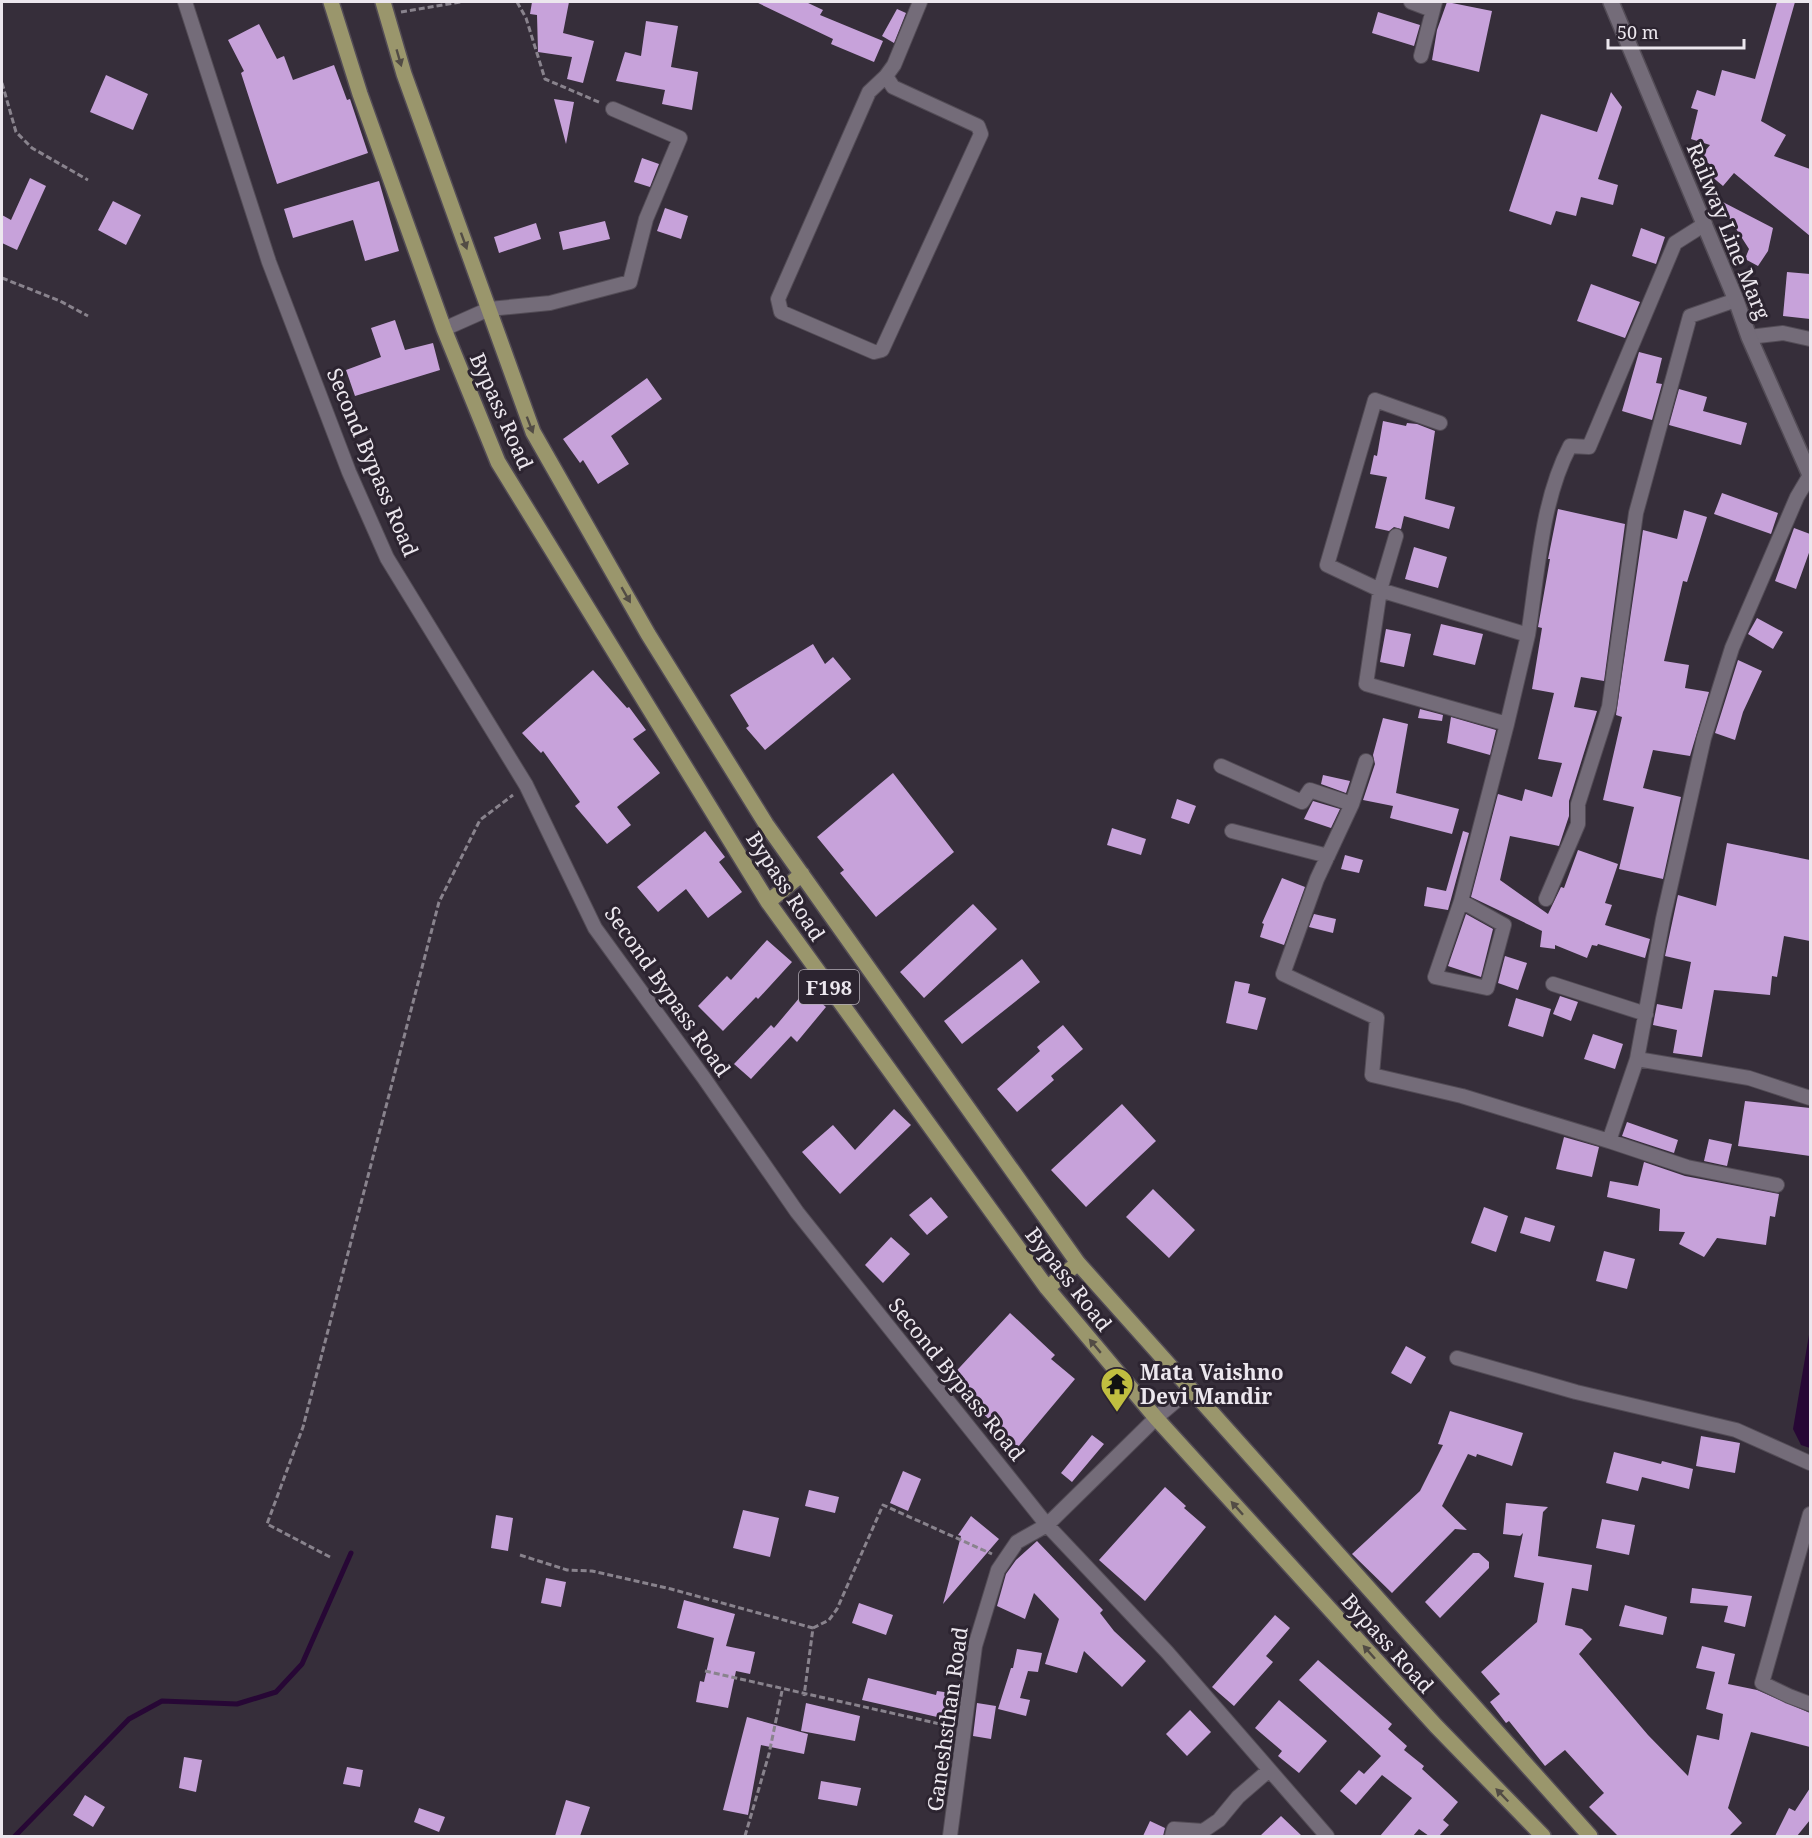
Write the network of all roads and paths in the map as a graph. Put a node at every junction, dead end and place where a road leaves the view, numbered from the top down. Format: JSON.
{"nodes":[{"id":1,"x":185,"y":2,"type":"edge"},
{"id":2,"x":331,"y":2,"type":"edge"},
{"id":3,"x":461,"y":2,"type":"edge"},
{"id":4,"x":517,"y":2,"type":"edge"},
{"id":5,"x":920,"y":2,"type":"edge"},
{"id":6,"x":1411,"y":2,"type":"edge"},
{"id":7,"x":1611,"y":2,"type":"edge"},
{"id":8,"x":1433,"y":6,"type":"edge"},
{"id":9,"x":385,"y":8,"type":"edge"},
{"id":10,"x":1421,"y":56,"type":"dead end"},
{"id":11,"x":886,"y":76,"type":"junction"},
{"id":12,"x":2,"y":83,"type":"edge"},
{"id":13,"x":613,"y":108,"type":"joint"},
{"id":14,"x":88,"y":180,"type":"dead end"},
{"id":15,"x":1705,"y":224,"type":"junction"},
{"id":16,"x":2,"y":278,"type":"edge"},
{"id":17,"x":1736,"y":300,"type":"junction"},
{"id":18,"x":489,"y":309,"type":"junction"},
{"id":19,"x":88,"y":316,"type":"dead end"},
{"id":20,"x":444,"y":329,"type":"junction"},
{"id":21,"x":1749,"y":337,"type":"junction"},
{"id":22,"x":1810,"y":339,"type":"edge"},
{"id":23,"x":1440,"y":423,"type":"dead end"},
{"id":24,"x":1810,"y":475,"type":"edge"},
{"id":25,"x":1396,"y":536,"type":"dead end"},
{"id":26,"x":1380,"y":590,"type":"junction"},
{"id":27,"x":1528,"y":635,"type":"junction"},
{"id":28,"x":1507,"y":724,"type":"junction"},
{"id":29,"x":1365,"y":761,"type":"dead end"},
{"id":30,"x":1221,"y":766,"type":"dead end"},
{"id":31,"x":526,"y":785,"type":"junction"},
{"id":32,"x":1352,"y":804,"type":"junction"},
{"id":33,"x":1232,"y":831,"type":"dead end"},
{"id":34,"x":1328,"y":856,"type":"junction"},
{"id":35,"x":802,"y":874,"type":"junction"},
{"id":36,"x":1546,"y":899,"type":"dead end"},
{"id":37,"x":1461,"y":901,"type":"junction"},
{"id":38,"x":768,"y":902,"type":"junction"},
{"id":39,"x":1553,"y":984,"type":"dead end"},
{"id":40,"x":1646,"y":1014,"type":"junction"},
{"id":41,"x":1637,"y":1059,"type":"junction"},
{"id":42,"x":1810,"y":1098,"type":"edge"},
{"id":43,"x":1609,"y":1141,"type":"junction"},
{"id":44,"x":1777,"y":1185,"type":"dead end"},
{"id":45,"x":1078,"y":1263,"type":"junction"},
{"id":46,"x":1047,"y":1288,"type":"junction"},
{"id":47,"x":1457,"y":1358,"type":"dead end"},
{"id":48,"x":1189,"y":1390,"type":"junction"},
{"id":49,"x":1156,"y":1418,"type":"junction"},
{"id":50,"x":1810,"y":1463,"type":"edge"},
{"id":51,"x":1810,"y":1514,"type":"edge"},
{"id":52,"x":1047,"y":1525,"type":"junction"},
{"id":53,"x":1807,"y":1537,"type":"edge"},
{"id":54,"x":520,"y":1555,"type":"dead end"},
{"id":55,"x":330,"y":1557,"type":"dead end"},
{"id":56,"x":1004,"y":1560,"type":"junction"},
{"id":57,"x":813,"y":1628,"type":"junction"},
{"id":58,"x":705,"y":1671,"type":"dead end"},
{"id":59,"x":782,"y":1691,"type":"junction"},
{"id":60,"x":804,"y":1696,"type":"junction"},
{"id":61,"x":1810,"y":1704,"type":"edge"},
{"id":62,"x":966,"y":1730,"type":"junction"},
{"id":63,"x":1268,"y":1771,"type":"junction"},
{"id":64,"x":745,"y":1836,"type":"edge"},
{"id":65,"x":950,"y":1836,"type":"edge"},
{"id":66,"x":1172,"y":1836,"type":"edge"},
{"id":67,"x":1327,"y":1836,"type":"edge"},
{"id":68,"x":1543,"y":1836,"type":"edge"},
{"id":69,"x":1590,"y":1836,"type":"edge"}],
"edges":[{"from":1,"to":31,"type":"street","name":"Second Bypass Road"},
{"from":2,"to":20,"type":"main road","name":"Bypass Road","number":"F198"},
{"from":3,"to":9,"type":"path"},
{"from":4,"to":13,"type":"path"},
{"from":5,"to":11,"type":"street"},
{"from":6,"to":8,"type":"street"},
{"from":7,"to":15,"type":"main road","name":"Railway Line Marg"},
{"from":8,"to":10,"type":"street"},
{"from":9,"to":18,"type":"main road","name":"Bypass Road","number":"F198","one_way":true},
{"from":11,"to":11,"type":"street"},
{"from":12,"to":14,"type":"path"},
{"from":13,"to":18,"type":"street"},
{"from":15,"to":17,"type":"main road","name":"Railway Line Marg"},
{"from":15,"to":27,"type":"street"},
{"from":16,"to":19,"type":"path"},
{"from":17,"to":21,"type":"main road","name":"Railway Line Marg"},
{"from":17,"to":36,"type":"street"},
{"from":18,"to":20,"type":"street"},
{"from":18,"to":35,"type":"main road","name":"Bypass Road","number":"F198","one_way":true},
{"from":20,"to":38,"type":"main road","name":"Bypass Road","number":"F198"},
{"from":21,"to":22,"type":"street"},
{"from":21,"to":24,"type":"main road","name":"Railway Line Marg"},
{"from":23,"to":26,"type":"street"},
{"from":24,"to":40,"type":"street"},
{"from":25,"to":26,"type":"street"},
{"from":26,"to":27,"type":"street"},
{"from":26,"to":28,"type":"street"},
{"from":27,"to":28,"type":"street"},
{"from":28,"to":37,"type":"street"},
{"from":29,"to":32,"type":"street"},
{"from":30,"to":32,"type":"street"},
{"from":31,"to":52,"type":"street","name":"Second Bypass Road"},
{"from":31,"to":55,"type":"path"},
{"from":32,"to":34,"type":"street"},
{"from":33,"to":34,"type":"street"},
{"from":34,"to":43,"type":"street"},
{"from":35,"to":38,"type":"main road"},
{"from":35,"to":45,"type":"main road","name":"Bypass Road","number":"F198"},
{"from":37,"to":37,"type":"street"},
{"from":38,"to":46,"type":"main road","name":"Bypass Road","number":"F198"},
{"from":39,"to":40,"type":"street"},
{"from":40,"to":41,"type":"street"},
{"from":41,"to":42,"type":"street"},
{"from":41,"to":43,"type":"street"},
{"from":43,"to":44,"type":"street"},
{"from":45,"to":46,"type":"main road"},
{"from":45,"to":48,"type":"main road","name":"Bypass Road","number":"F198"},
{"from":49,"to":46,"type":"main road","name":"Bypass Road","number":"F198","one_way":true},
{"from":47,"to":50,"type":"street"},
{"from":48,"to":49,"type":"street","name":"Ganeshsthan Road"},
{"from":48,"to":69,"type":"main road","name":"Bypass Road","number":"F198"},
{"from":49,"to":52,"type":"street","name":"Ganeshsthan Road"},
{"from":68,"to":49,"type":"main road","name":"Bypass Road","number":"F198","one_way":true},
{"from":51,"to":53,"type":"street"},
{"from":52,"to":56,"type":"street","name":"Ganeshsthan Road"},
{"from":52,"to":63,"type":"street","name":"Second Bypass Road"},
{"from":53,"to":61,"type":"street"},
{"from":54,"to":57,"type":"path"},
{"from":56,"to":57,"type":"path"},
{"from":56,"to":62,"type":"street","name":"Ganeshsthan Road"},
{"from":57,"to":60,"type":"path"},
{"from":58,"to":59,"type":"path"},
{"from":59,"to":60,"type":"path"},
{"from":59,"to":64,"type":"path"},
{"from":60,"to":62,"type":"path"},
{"from":62,"to":65,"type":"street","name":"Ganeshsthan Road"},
{"from":63,"to":66,"type":"street"},
{"from":63,"to":67,"type":"street","name":"Second Bypass Road"}]}
